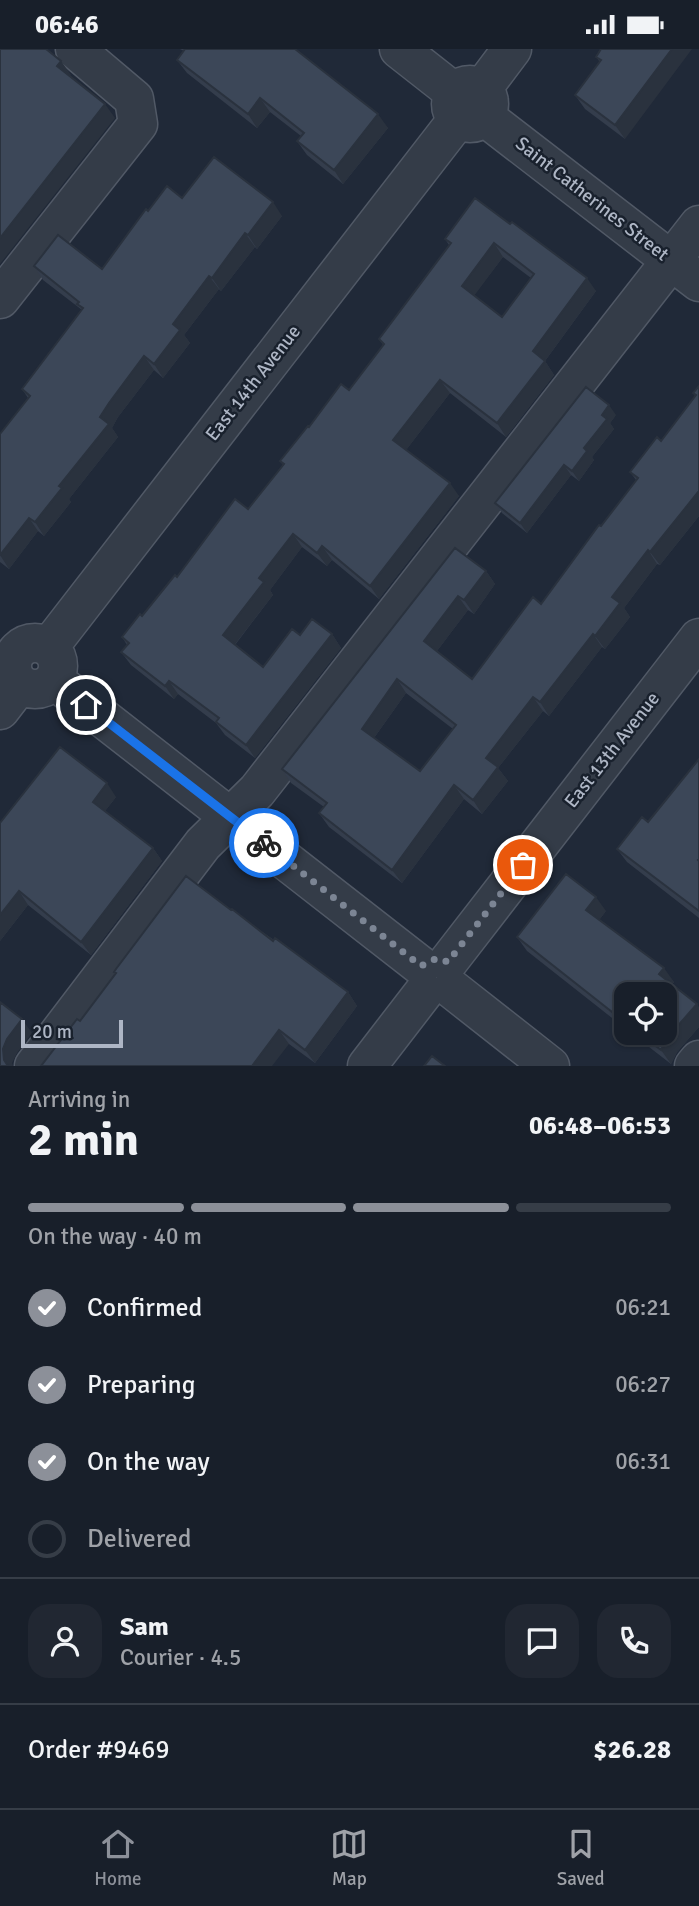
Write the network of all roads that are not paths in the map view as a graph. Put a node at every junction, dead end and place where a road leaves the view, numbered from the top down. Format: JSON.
{"nodes":[{"id":1,"x":75,"y":49,"type":"edge"},
{"id":2,"x":399,"y":49,"type":"edge"},
{"id":3,"x":512,"y":49,"type":"edge"},
{"id":4,"x":470,"y":104,"type":"junction"},
{"id":5,"x":699,"y":225,"type":"edge"},
{"id":6,"x":685,"y":272,"type":"edge"},
{"id":7,"x":0,"y":299,"type":"edge"},
{"id":8,"x":699,"y":638,"type":"edge"},
{"id":9,"x":23,"y":669,"type":"edge"},
{"id":10,"x":230,"y":817,"type":"junction"},
{"id":11,"x":436,"y":977,"type":"junction"},
{"id":12,"x":699,"y":1060,"type":"edge"},
{"id":13,"x":34,"y":1066,"type":"edge"},
{"id":14,"x":367,"y":1066,"type":"edge"},
{"id":15,"x":550,"y":1066,"type":"edge"},
{"id":16,"x":694,"y":1066,"type":"edge"}],
"edges":[{"from":1,"to":7,"type":"street"},
{"from":2,"to":4,"type":"street","name":"Saint Catherines Street"},
{"from":3,"to":4,"type":"street","name":"East 14th Avenue"},
{"from":4,"to":6,"type":"street","name":"Saint Catherines Street"},
{"from":4,"to":9,"type":"street","name":"East 14th Avenue"},
{"from":5,"to":6,"type":"street"},
{"from":6,"to":10,"type":"street"},
{"from":8,"to":11,"type":"street","name":"East 13th Avenue"},
{"from":9,"to":10,"type":"street"},
{"from":10,"to":11,"type":"street"},
{"from":10,"to":13,"type":"street"},
{"from":11,"to":14,"type":"street","name":"East 13th Avenue"},
{"from":11,"to":15,"type":"street"},
{"from":12,"to":16,"type":"street"}]}
